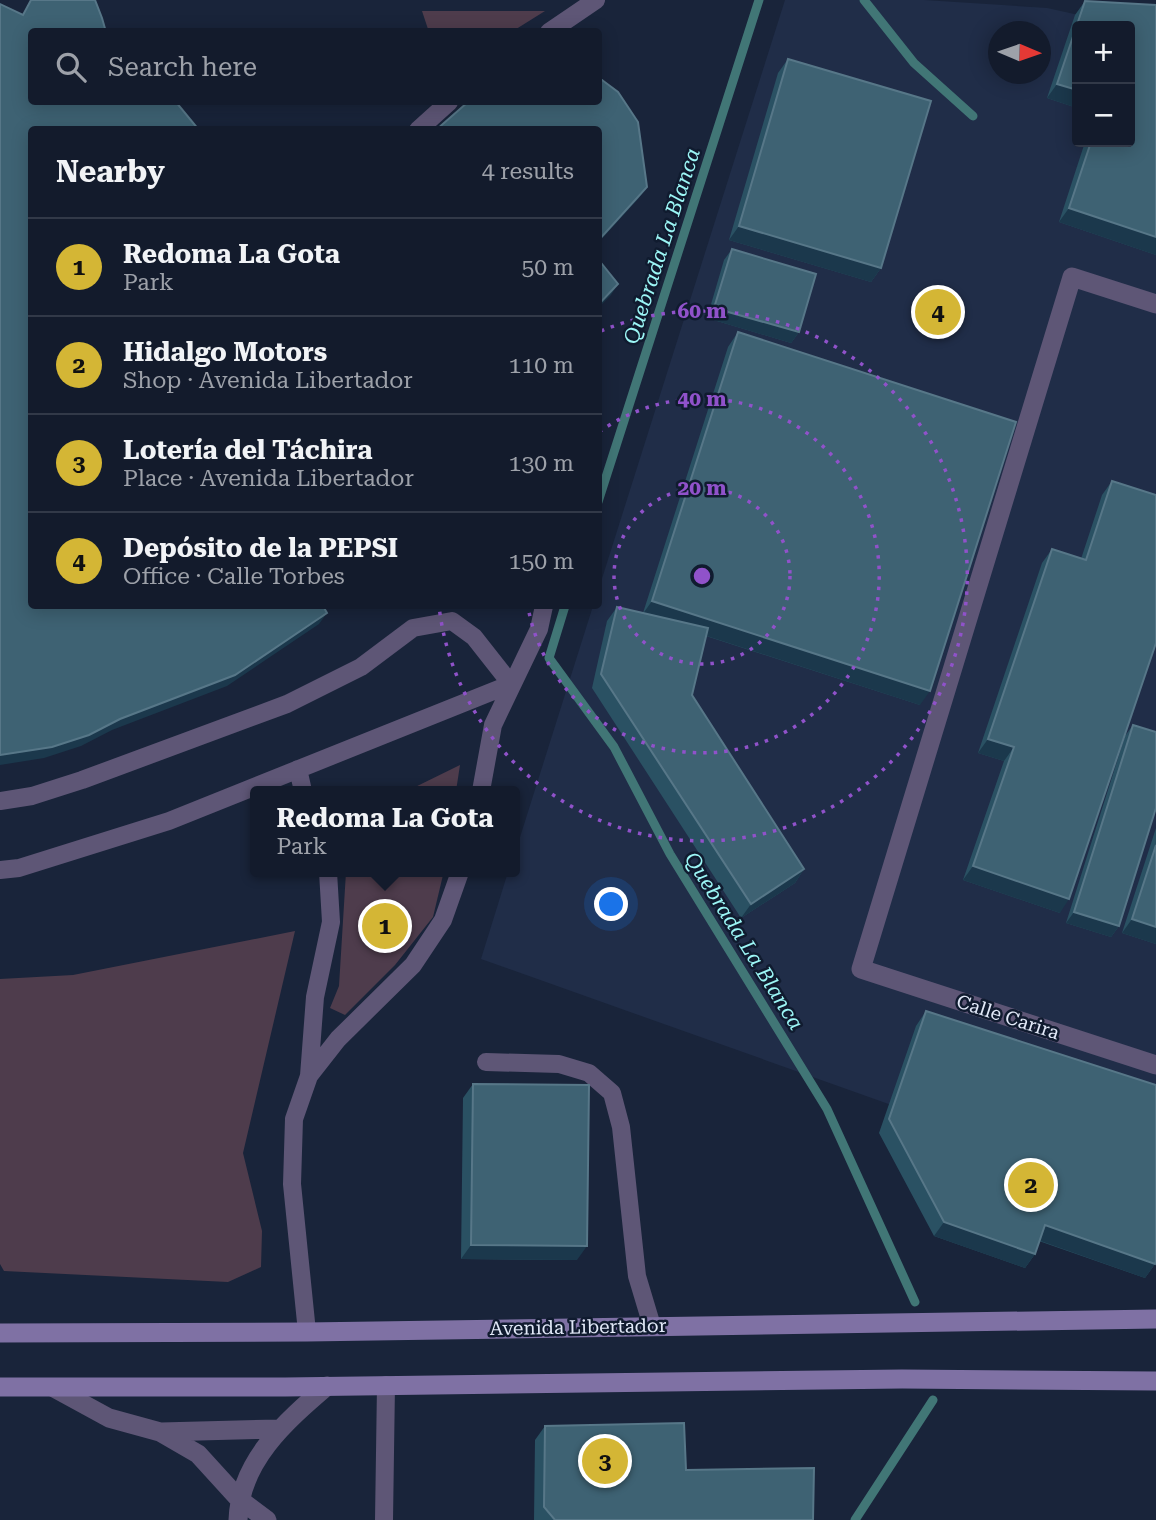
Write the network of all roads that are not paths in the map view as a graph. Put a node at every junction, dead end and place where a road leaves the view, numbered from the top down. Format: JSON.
{"nodes":[{"id":1,"x":596,"y":0,"type":"edge"},
{"id":2,"x":555,"y":28,"type":"edge"},
{"id":3,"x":446,"y":105,"type":"edge"},
{"id":4,"x":422,"y":126,"type":"edge"},
{"id":5,"x":1156,"y":304,"type":"edge"},
{"id":6,"x":543,"y":609,"type":"edge"},
{"id":7,"x":510,"y":684,"type":"junction"},
{"id":8,"x":298,"y":769,"type":"junction"},
{"id":9,"x":256,"y":786,"type":"edge"},
{"id":10,"x":302,"y":786,"type":"edge"},
{"id":11,"x":482,"y":786,"type":"edge"},
{"id":12,"x":250,"y":788,"type":"edge"},
{"id":13,"x":0,"y":801,"type":"edge"},
{"id":14,"x":0,"y":870,"type":"edge"},
{"id":15,"x":328,"y":877,"type":"edge"},
{"id":16,"x":458,"y":877,"type":"edge"},
{"id":17,"x":486,"y":1062,"type":"dead end"},
{"id":18,"x":1156,"y":1065,"type":"edge"},
{"id":19,"x":309,"y":1076,"type":"junction"},
{"id":20,"x":1156,"y":1319,"type":"edge"},
{"id":21,"x":652,"y":1326,"type":"junction"},
{"id":22,"x":307,"y":1332,"type":"junction"},
{"id":23,"x":0,"y":1333,"type":"edge"},
{"id":24,"x":1156,"y":1381,"type":"edge"},
{"id":25,"x":386,"y":1385,"type":"junction"},
{"id":26,"x":327,"y":1386,"type":"junction"},
{"id":27,"x":0,"y":1387,"type":"edge"},
{"id":28,"x":54,"y":1388,"type":"junction"},
{"id":29,"x":278,"y":1429,"type":"junction"},
{"id":30,"x":160,"y":1432,"type":"junction"},
{"id":31,"x":239,"y":1499,"type":"junction"},
{"id":32,"x":237,"y":1520,"type":"edge"},
{"id":33,"x":267,"y":1520,"type":"edge"},
{"id":34,"x":384,"y":1520,"type":"edge"}],
"edges":[{"from":1,"to":2,"type":"lane"},
{"from":3,"to":4,"type":"lane"},
{"from":5,"to":18,"type":"street","name":"Calle Carira"},
{"from":6,"to":7,"type":"lane"},
{"from":7,"to":8,"type":"lane"},
{"from":7,"to":11,"type":"lane"},
{"from":7,"to":13,"type":"lane"},
{"from":8,"to":9,"type":"lane"},
{"from":8,"to":10,"type":"lane"},
{"from":12,"to":14,"type":"lane"},
{"from":15,"to":19,"type":"lane"},
{"from":16,"to":19,"type":"lane"},
{"from":17,"to":21,"type":"lane"},
{"from":19,"to":22,"type":"lane"},
{"from":20,"to":21,"type":"main road","name":"Avenida Libertador"},
{"from":21,"to":22,"type":"main road","name":"Avenida Libertador"},
{"from":22,"to":23,"type":"main road","name":"Avenida Libertador"},
{"from":24,"to":25,"type":"main road"},
{"from":25,"to":26,"type":"main road"},
{"from":25,"to":34,"type":"lane"},
{"from":26,"to":28,"type":"main road"},
{"from":26,"to":29,"type":"street"},
{"from":27,"to":28,"type":"main road"},
{"from":28,"to":30,"type":"street"},
{"from":29,"to":30,"type":"street"},
{"from":29,"to":31,"type":"street"},
{"from":30,"to":31,"type":"street"},
{"from":31,"to":32,"type":"street"},
{"from":31,"to":33,"type":"street"}]}
